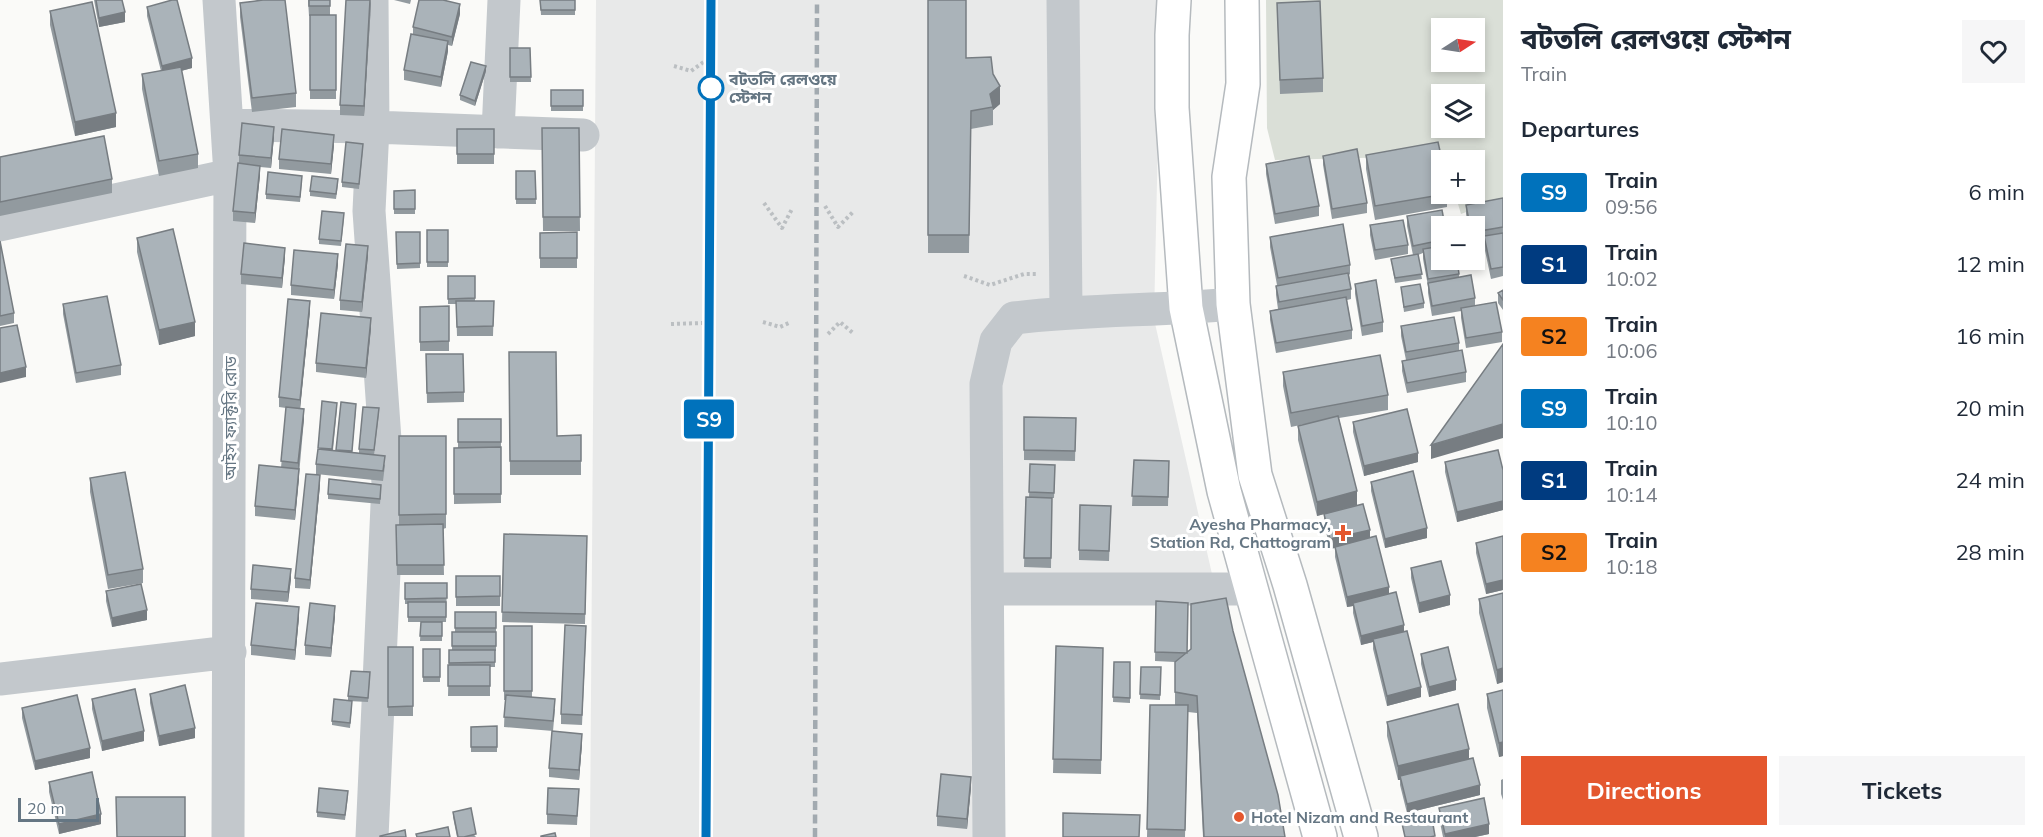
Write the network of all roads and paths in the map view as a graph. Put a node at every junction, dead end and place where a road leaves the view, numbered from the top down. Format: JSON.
{"nodes":[{"id":1,"x":219,"y":0,"type":"edge"},
{"id":2,"x":372,"y":0,"type":"edge"},
{"id":3,"x":504,"y":0,"type":"edge"},
{"id":4,"x":1062,"y":0,"type":"edge"},
{"id":5,"x":1219,"y":0,"type":"edge"},
{"id":6,"x":1242,"y":0,"type":"edge"},
{"id":7,"x":1185,"y":7,"type":"edge"},
{"id":8,"x":705,"y":62,"type":"dead end"},
{"id":9,"x":674,"y":66,"type":"dead end"},
{"id":10,"x":1238,"y":119,"type":"junction"},
{"id":11,"x":228,"y":125,"type":"junction"},
{"id":12,"x":373,"y":127,"type":"junction"},
{"id":13,"x":498,"y":132,"type":"junction"},
{"id":14,"x":583,"y":135,"type":"dead end"},
{"id":15,"x":230,"y":175,"type":"junction"},
{"id":16,"x":764,"y":203,"type":"dead end"},
{"id":17,"x":825,"y":206,"type":"dead end"},
{"id":18,"x":792,"y":209,"type":"dead end"},
{"id":19,"x":854,"y":211,"type":"dead end"},
{"id":20,"x":0,"y":225,"type":"edge"},
{"id":21,"x":1067,"y":275,"type":"junction"},
{"id":22,"x":964,"y":276,"type":"dead end"},
{"id":23,"x":1233,"y":304,"type":"junction"},
{"id":24,"x":1186,"y":308,"type":"junction"},
{"id":25,"x":1066,"y":312,"type":"junction"},
{"id":26,"x":763,"y":322,"type":"dead end"},
{"id":27,"x":791,"y":322,"type":"dead end"},
{"id":28,"x":703,"y":323,"type":"dead end"},
{"id":29,"x":672,"y":324,"type":"dead end"},
{"id":30,"x":853,"y":333,"type":"dead end"},
{"id":31,"x":828,"y":334,"type":"dead end"},
{"id":32,"x":989,"y":589,"type":"junction"},
{"id":33,"x":1250,"y":589,"type":"junction"},
{"id":34,"x":230,"y":651,"type":"junction"},
{"id":35,"x":0,"y":679,"type":"edge"},
{"id":36,"x":228,"y":837,"type":"edge"},
{"id":37,"x":372,"y":837,"type":"edge"},
{"id":38,"x":989,"y":837,"type":"edge"},
{"id":39,"x":1320,"y":837,"type":"edge"},
{"id":40,"x":1361,"y":837,"type":"edge"}],
"edges":[{"from":1,"to":11,"type":"street","name":"আইস ফ্যাক্টরি রোড"},
{"from":2,"to":12,"type":"street"},
{"from":3,"to":13,"type":"street"},
{"from":4,"to":21,"type":"street"},
{"from":5,"to":10,"type":"main road"},
{"from":6,"to":10,"type":"main road"},
{"from":7,"to":24,"type":"main road"},
{"from":8,"to":9,"type":"path"},
{"from":10,"to":23,"type":"main road"},
{"from":11,"to":12,"type":"street"},
{"from":11,"to":15,"type":"street","name":"আইস ফ্যাক্টরি রোড"},
{"from":12,"to":13,"type":"street"},
{"from":12,"to":37,"type":"street"},
{"from":13,"to":14,"type":"street"},
{"from":15,"to":20,"type":"street"},
{"from":15,"to":34,"type":"street","name":"আইস ফ্যাক্টরি রোড"},
{"from":16,"to":18,"type":"path"},
{"from":17,"to":19,"type":"path"},
{"from":21,"to":22,"type":"path"},
{"from":21,"to":25,"type":"street"},
{"from":23,"to":24,"type":"street"},
{"from":23,"to":40,"type":"main road"},
{"from":24,"to":25,"type":"street"},
{"from":24,"to":33,"type":"main road"},
{"from":25,"to":32,"type":"street"},
{"from":26,"to":27,"type":"path"},
{"from":28,"to":29,"type":"path"},
{"from":30,"to":31,"type":"path"},
{"from":32,"to":33,"type":"street"},
{"from":32,"to":38,"type":"street"},
{"from":33,"to":39,"type":"main road"},
{"from":34,"to":35,"type":"street"},
{"from":34,"to":36,"type":"street","name":"আইস ফ্যাক্টরি রোড"}]}
